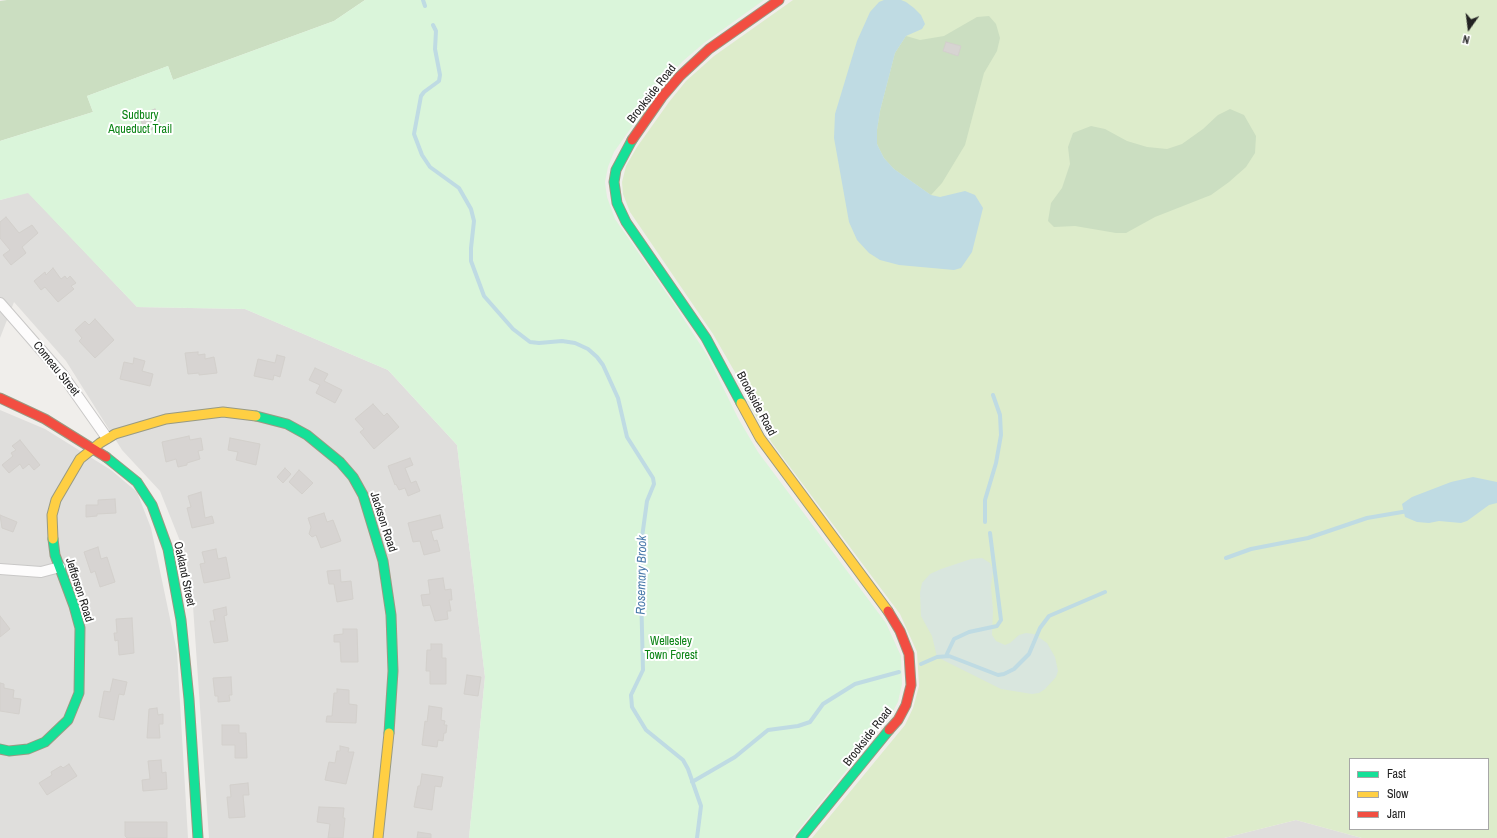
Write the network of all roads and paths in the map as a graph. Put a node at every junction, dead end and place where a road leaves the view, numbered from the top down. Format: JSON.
{"nodes":[{"id":1,"x":779,"y":0,"type":"edge"},
{"id":2,"x":0,"y":303,"type":"edge"},
{"id":3,"x":0,"y":398,"type":"edge"},
{"id":4,"x":107,"y":438,"type":"junction"},
{"id":5,"x":92,"y":448,"type":"junction"},
{"id":6,"x":60,"y":567,"type":"junction"},
{"id":7,"x":0,"y":569,"type":"edge"},
{"id":8,"x":0,"y":749,"type":"edge"},
{"id":9,"x":198,"y":838,"type":"edge"},
{"id":10,"x":378,"y":838,"type":"edge"},
{"id":11,"x":801,"y":838,"type":"edge"}],
"edges":[{"from":1,"to":11,"type":"street","name":"Brookside Road"},
{"from":2,"to":4,"type":"street","name":"Comeau Street"},
{"from":3,"to":5,"type":"street","name":"Oakland Street"},
{"from":4,"to":5,"type":"street","name":"Jackson Road"},
{"from":4,"to":10,"type":"street","name":"Jackson Road"},
{"from":5,"to":6,"type":"street","name":"Jefferson Road"},
{"from":5,"to":9,"type":"street","name":"Oakland Street"},
{"from":6,"to":7,"type":"street"},
{"from":6,"to":8,"type":"street","name":"Jefferson Road"}]}
